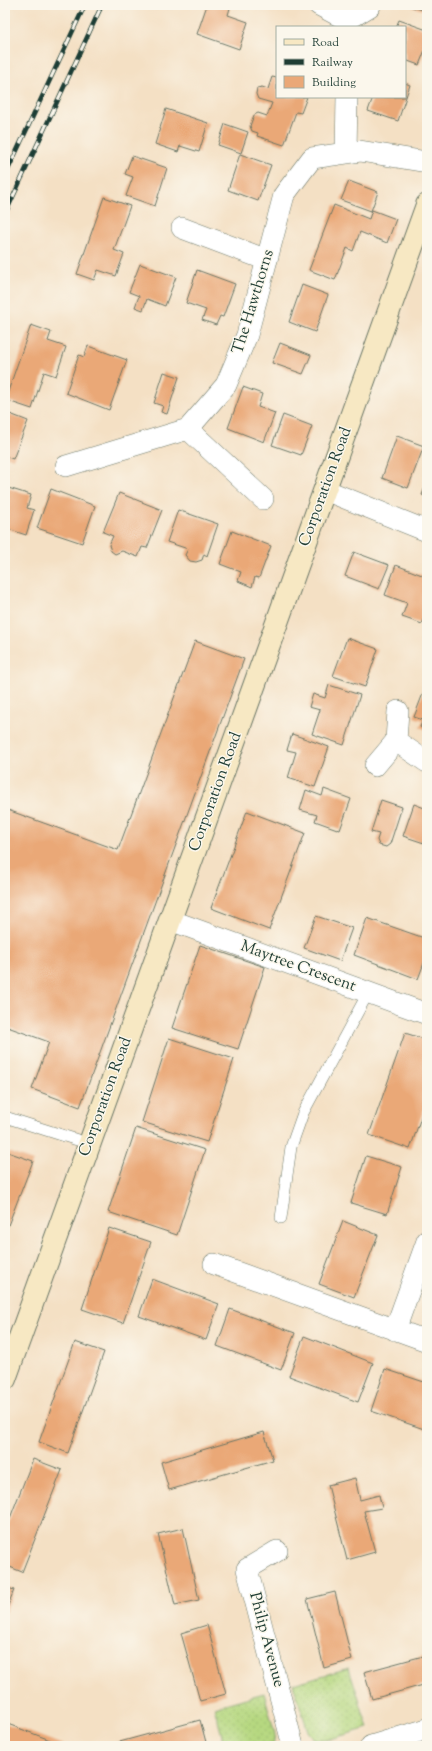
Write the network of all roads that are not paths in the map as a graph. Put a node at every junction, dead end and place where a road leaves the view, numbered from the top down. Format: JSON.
{"nodes":[{"id":1,"x":320,"y":5,"type":"edge"},
{"id":2,"x":370,"y":6,"type":"edge"},
{"id":3,"x":347,"y":23,"type":"edge"},
{"id":4,"x":347,"y":98,"type":"edge"},
{"id":5,"x":346,"y":153,"type":"junction"},
{"id":6,"x":427,"y":162,"type":"edge"},
{"id":7,"x":427,"y":205,"type":"edge"},
{"id":8,"x":182,"y":228,"type":"dead end"},
{"id":9,"x":267,"y":260,"type":"junction"},
{"id":10,"x":188,"y":429,"type":"junction"},
{"id":11,"x":66,"y":466,"type":"dead end"},
{"id":12,"x":325,"y":490,"type":"junction"},
{"id":13,"x":263,"y":499,"type":"dead end"},
{"id":14,"x":427,"y":531,"type":"edge"},
{"id":15,"x":398,"y":711,"type":"dead end"},
{"id":16,"x":396,"y":741,"type":"junction"},
{"id":17,"x":427,"y":762,"type":"edge"},
{"id":18,"x":376,"y":766,"type":"dead end"},
{"id":19,"x":170,"y":920,"type":"junction"},
{"id":20,"x":368,"y":993,"type":"junction"},
{"id":21,"x":427,"y":1014,"type":"edge"},
{"id":22,"x":5,"y":1117,"type":"edge"},
{"id":23,"x":90,"y":1144,"type":"junction"},
{"id":24,"x":281,"y":1218,"type":"dead end"},
{"id":25,"x":427,"y":1241,"type":"edge"},
{"id":26,"x":214,"y":1264,"type":"dead end"},
{"id":27,"x":395,"y":1330,"type":"junction"},
{"id":28,"x":427,"y":1341,"type":"edge"},
{"id":29,"x":5,"y":1379,"type":"edge"},
{"id":30,"x":277,"y":1550,"type":"dead end"},
{"id":31,"x":427,"y":1729,"type":"edge"},
{"id":32,"x":293,"y":1746,"type":"edge"},
{"id":33,"x":371,"y":1746,"type":"edge"}],
"edges":[{"from":1,"to":3,"type":"street"},
{"from":2,"to":3,"type":"street"},
{"from":4,"to":5,"type":"street"},
{"from":5,"to":6,"type":"street","name":"The Hawthorns"},
{"from":5,"to":9,"type":"street","name":"The Hawthorns"},
{"from":7,"to":12,"type":"street","name":"Corporation Road"},
{"from":8,"to":9,"type":"street"},
{"from":9,"to":10,"type":"street","name":"The Hawthorns"},
{"from":10,"to":11,"type":"street"},
{"from":10,"to":13,"type":"street"},
{"from":12,"to":14,"type":"street"},
{"from":12,"to":19,"type":"street","name":"Corporation Road"},
{"from":15,"to":16,"type":"street"},
{"from":16,"to":17,"type":"street"},
{"from":16,"to":18,"type":"street"},
{"from":19,"to":20,"type":"street","name":"Maytree Crescent"},
{"from":19,"to":23,"type":"street","name":"Corporation Road"},
{"from":20,"to":21,"type":"street","name":"Maytree Crescent"},
{"from":20,"to":24,"type":"lane"},
{"from":22,"to":23,"type":"lane"},
{"from":23,"to":29,"type":"street","name":"Corporation Road"},
{"from":25,"to":27,"type":"street"},
{"from":26,"to":27,"type":"street"},
{"from":27,"to":28,"type":"street"},
{"from":30,"to":32,"type":"street","name":"Philip Avenue"},
{"from":31,"to":33,"type":"street"}]}
